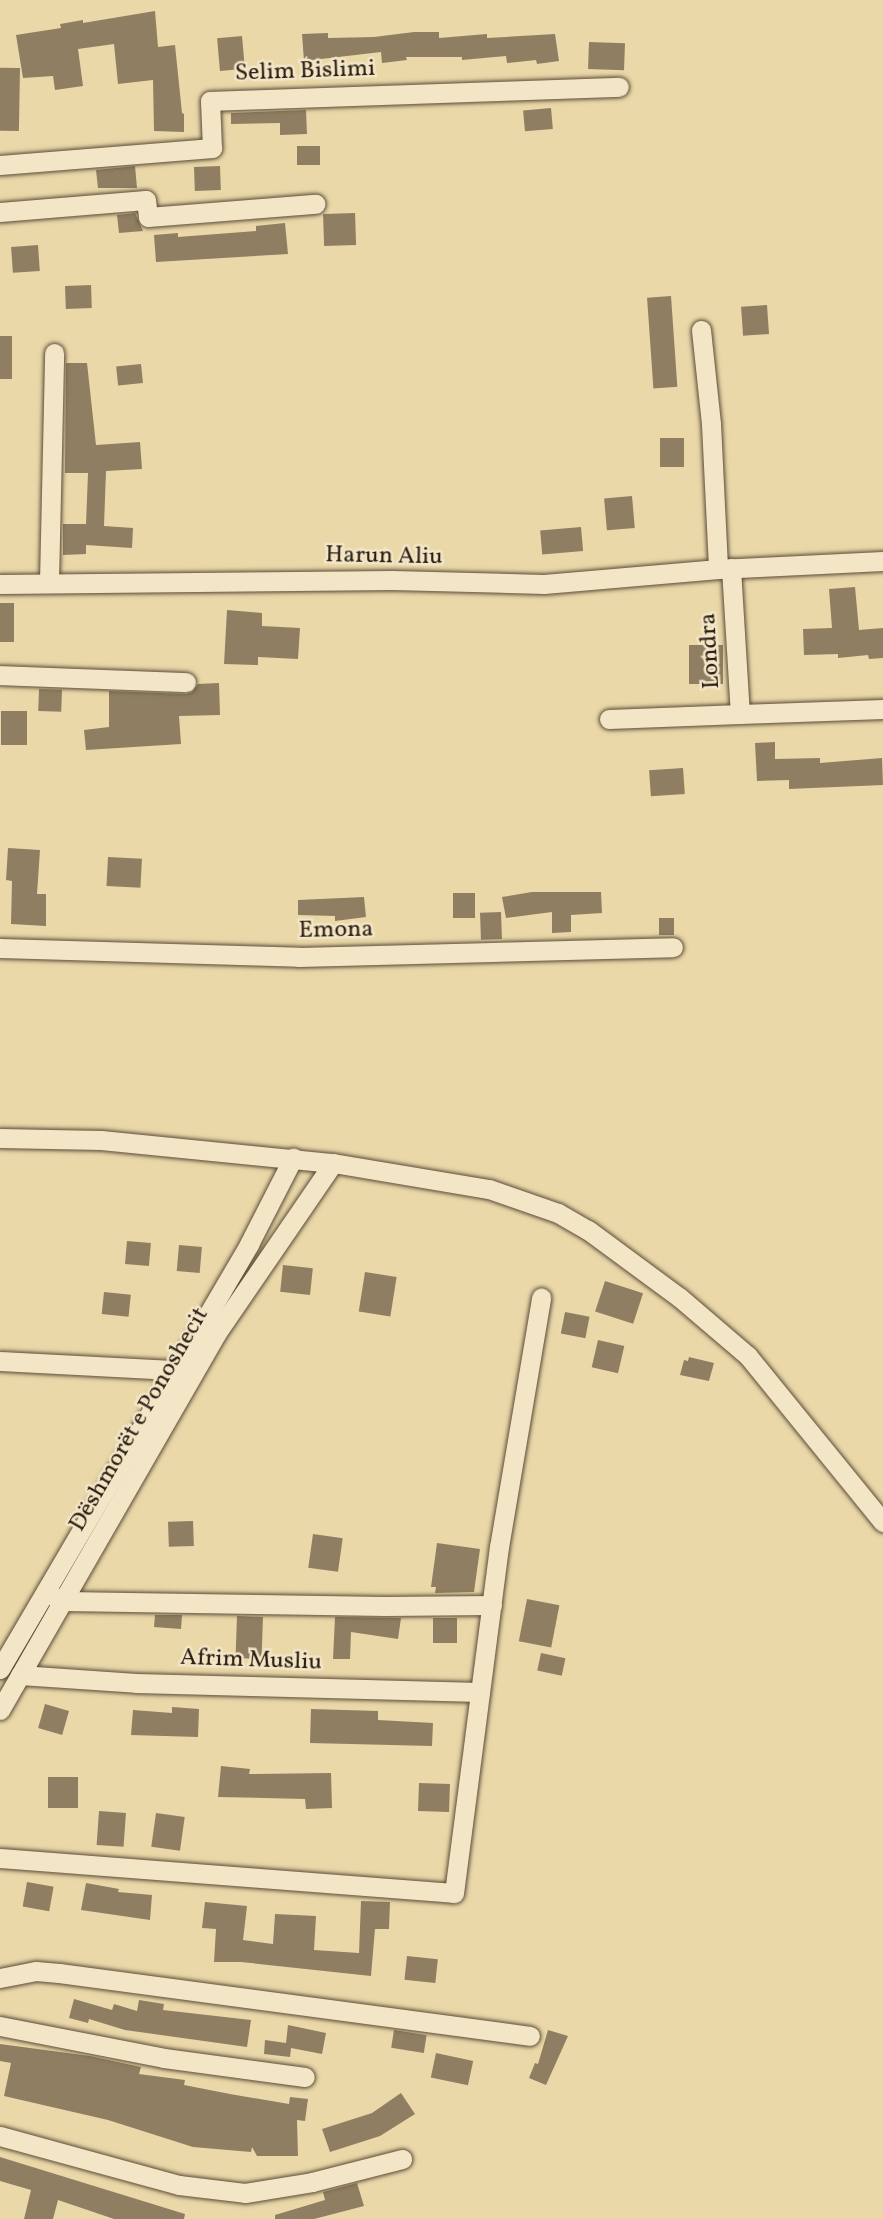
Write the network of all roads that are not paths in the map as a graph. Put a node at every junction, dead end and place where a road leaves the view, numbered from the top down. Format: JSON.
{"nodes":[{"id":1,"x":619,"y":87,"type":"dead end"},
{"id":2,"x":0,"y":165,"type":"edge"},
{"id":3,"x":315,"y":204,"type":"dead end"},
{"id":4,"x":0,"y":212,"type":"edge"},
{"id":5,"x":701,"y":330,"type":"dead end"},
{"id":6,"x":54,"y":354,"type":"dead end"},
{"id":7,"x":883,"y":561,"type":"edge"},
{"id":8,"x":725,"y":568,"type":"junction"},
{"id":9,"x":49,"y":581,"type":"junction"},
{"id":10,"x":0,"y":584,"type":"edge"},
{"id":11,"x":0,"y":675,"type":"edge"},
{"id":12,"x":186,"y":682,"type":"dead end"},
{"id":13,"x":883,"y":709,"type":"edge"},
{"id":14,"x":740,"y":714,"type":"junction"},
{"id":15,"x":609,"y":719,"type":"dead end"},
{"id":16,"x":673,"y":947,"type":"dead end"},
{"id":17,"x":0,"y":948,"type":"edge"},
{"id":18,"x":0,"y":1138,"type":"edge"},
{"id":19,"x":293,"y":1158,"type":"junction"},
{"id":20,"x":333,"y":1163,"type":"junction"},
{"id":21,"x":541,"y":1298,"type":"dead end"},
{"id":22,"x":224,"y":1304,"type":"junction"},
{"id":23,"x":0,"y":1361,"type":"edge"},
{"id":24,"x":173,"y":1370,"type":"junction"},
{"id":25,"x":883,"y":1522,"type":"edge"},
{"id":26,"x":44,"y":1593,"type":"junction"},
{"id":27,"x":64,"y":1601,"type":"junction"},
{"id":28,"x":492,"y":1605,"type":"junction"},
{"id":29,"x":0,"y":1670,"type":"edge"},
{"id":30,"x":13,"y":1678,"type":"edge"},
{"id":31,"x":480,"y":1692,"type":"junction"},
{"id":32,"x":0,"y":1710,"type":"edge"},
{"id":33,"x":0,"y":1858,"type":"edge"},
{"id":34,"x":0,"y":1978,"type":"edge"},
{"id":35,"x":0,"y":2026,"type":"edge"},
{"id":36,"x":530,"y":2036,"type":"dead end"},
{"id":37,"x":305,"y":2077,"type":"dead end"},
{"id":38,"x":0,"y":2136,"type":"edge"},
{"id":39,"x":402,"y":2159,"type":"dead end"}],
"edges":[{"from":1,"to":2,"type":"street","name":"Selim Bislimi"},
{"from":3,"to":4,"type":"street"},
{"from":5,"to":8,"type":"street"},
{"from":6,"to":9,"type":"street"},
{"from":7,"to":8,"type":"street","name":"Harun Aliu"},
{"from":8,"to":9,"type":"street","name":"Harun Aliu"},
{"from":8,"to":14,"type":"street","name":"Londra"},
{"from":9,"to":10,"type":"street","name":"Harun Aliu"},
{"from":11,"to":12,"type":"street"},
{"from":13,"to":14,"type":"street","name":"Londra"},
{"from":14,"to":15,"type":"street"},
{"from":16,"to":17,"type":"street","name":"Emona"},
{"from":18,"to":19,"type":"street"},
{"from":19,"to":20,"type":"street"},
{"from":19,"to":22,"type":"street","name":"Dëshmorët e Ponoshecit"},
{"from":20,"to":22,"type":"street","name":"Dëshmorët e Ponoshecit"},
{"from":20,"to":25,"type":"street"},
{"from":21,"to":28,"type":"street"},
{"from":22,"to":24,"type":"street","name":"Dëshmorët e Ponoshecit"},
{"from":22,"to":27,"type":"street","name":"Dëshmorët e Ponoshecit"},
{"from":23,"to":24,"type":"street"},
{"from":24,"to":26,"type":"street","name":"Dëshmorët e Ponoshecit"},
{"from":26,"to":27,"type":"street"},
{"from":26,"to":29,"type":"street","name":"Dëshmorët e Ponoshecit"},
{"from":27,"to":28,"type":"street"},
{"from":27,"to":30,"type":"street","name":"Dëshmorët e Ponoshecit"},
{"from":28,"to":31,"type":"street"},
{"from":30,"to":31,"type":"street","name":"Afrim Musliu"},
{"from":30,"to":32,"type":"street","name":"Dëshmorët e Ponoshecit"},
{"from":31,"to":33,"type":"street"},
{"from":34,"to":36,"type":"street"},
{"from":35,"to":37,"type":"street"},
{"from":38,"to":39,"type":"street"}]}
